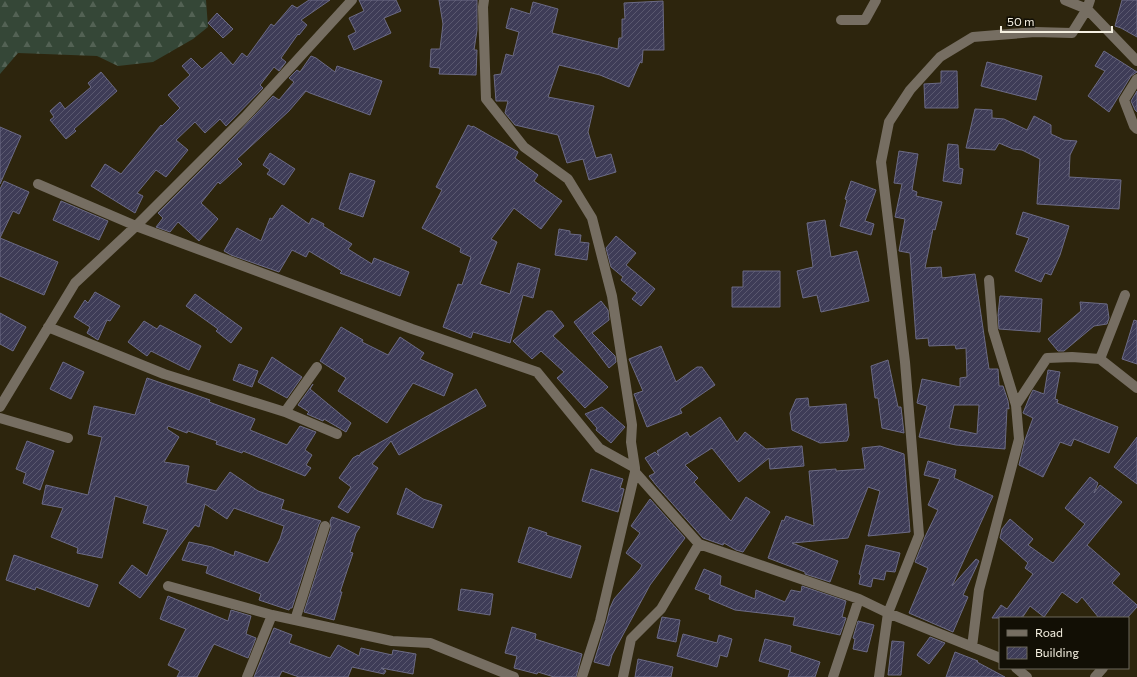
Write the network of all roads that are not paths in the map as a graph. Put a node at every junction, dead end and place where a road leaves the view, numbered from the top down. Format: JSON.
{"nodes":[{"id":1,"x":352,"y":0,"type":"edge"},
{"id":2,"x":484,"y":0,"type":"edge"},
{"id":3,"x":876,"y":0,"type":"edge"},
{"id":4,"x":1065,"y":0,"type":"edge"},
{"id":5,"x":1089,"y":4,"type":"edge"},
{"id":6,"x":841,"y":20,"type":"dead end"},
{"id":7,"x":1137,"y":61,"type":"edge"},
{"id":8,"x":1137,"y":79,"type":"edge"},
{"id":9,"x":1137,"y":129,"type":"edge"},
{"id":10,"x":38,"y":184,"type":"dead end"},
{"id":11,"x":136,"y":226,"type":"junction"},
{"id":12,"x":989,"y":280,"type":"dead end"},
{"id":13,"x":1125,"y":295,"type":"dead end"},
{"id":14,"x":48,"y":327,"type":"junction"},
{"id":15,"x":1100,"y":359,"type":"junction"},
{"id":16,"x":317,"y":367,"type":"dead end"},
{"id":17,"x":1137,"y":388,"type":"edge"},
{"id":18,"x":1016,"y":405,"type":"junction"},
{"id":19,"x":0,"y":407,"type":"edge"},
{"id":20,"x":285,"y":412,"type":"junction"},
{"id":21,"x":0,"y":418,"type":"edge"},
{"id":22,"x":337,"y":434,"type":"dead end"},
{"id":23,"x":68,"y":438,"type":"dead end"},
{"id":24,"x":635,"y":470,"type":"junction"},
{"id":25,"x":325,"y":526,"type":"dead end"},
{"id":26,"x":699,"y":544,"type":"junction"},
{"id":27,"x":168,"y":586,"type":"dead end"},
{"id":28,"x":859,"y":599,"type":"junction"},
{"id":29,"x":888,"y":613,"type":"junction"},
{"id":30,"x":272,"y":615,"type":"junction"},
{"id":31,"x":295,"y":620,"type":"junction"},
{"id":32,"x":972,"y":647,"type":"junction"},
{"id":33,"x":999,"y":658,"type":"edge"},
{"id":34,"x":1017,"y":669,"type":"edge"},
{"id":35,"x":1103,"y":669,"type":"edge"},
{"id":36,"x":247,"y":677,"type":"edge"},
{"id":37,"x":514,"y":677,"type":"edge"},
{"id":38,"x":582,"y":677,"type":"edge"},
{"id":39,"x":623,"y":677,"type":"edge"},
{"id":40,"x":833,"y":677,"type":"edge"},
{"id":41,"x":879,"y":677,"type":"edge"},
{"id":42,"x":1027,"y":677,"type":"edge"},
{"id":43,"x":1095,"y":677,"type":"edge"}],
"edges":[{"from":1,"to":11,"type":"street"},
{"from":2,"to":24,"type":"street"},
{"from":3,"to":6,"type":"street"},
{"from":4,"to":5,"type":"street"},
{"from":5,"to":7,"type":"street"},
{"from":5,"to":29,"type":"street"},
{"from":8,"to":9,"type":"street"},
{"from":10,"to":11,"type":"street"},
{"from":11,"to":14,"type":"street"},
{"from":11,"to":24,"type":"street"},
{"from":12,"to":18,"type":"street"},
{"from":13,"to":15,"type":"street"},
{"from":14,"to":19,"type":"street"},
{"from":14,"to":20,"type":"street"},
{"from":15,"to":17,"type":"street"},
{"from":15,"to":18,"type":"street"},
{"from":16,"to":20,"type":"street"},
{"from":18,"to":32,"type":"street"},
{"from":20,"to":22,"type":"street"},
{"from":21,"to":23,"type":"street"},
{"from":24,"to":26,"type":"street"},
{"from":24,"to":38,"type":"street"},
{"from":25,"to":31,"type":"street"},
{"from":26,"to":28,"type":"street"},
{"from":26,"to":39,"type":"street"},
{"from":27,"to":30,"type":"street"},
{"from":28,"to":29,"type":"street"},
{"from":28,"to":40,"type":"street"},
{"from":29,"to":32,"type":"street"},
{"from":29,"to":41,"type":"street"},
{"from":30,"to":31,"type":"street"},
{"from":30,"to":36,"type":"street"},
{"from":31,"to":37,"type":"street"},
{"from":32,"to":33,"type":"street"},
{"from":34,"to":42,"type":"street"},
{"from":35,"to":43,"type":"street"}]}
